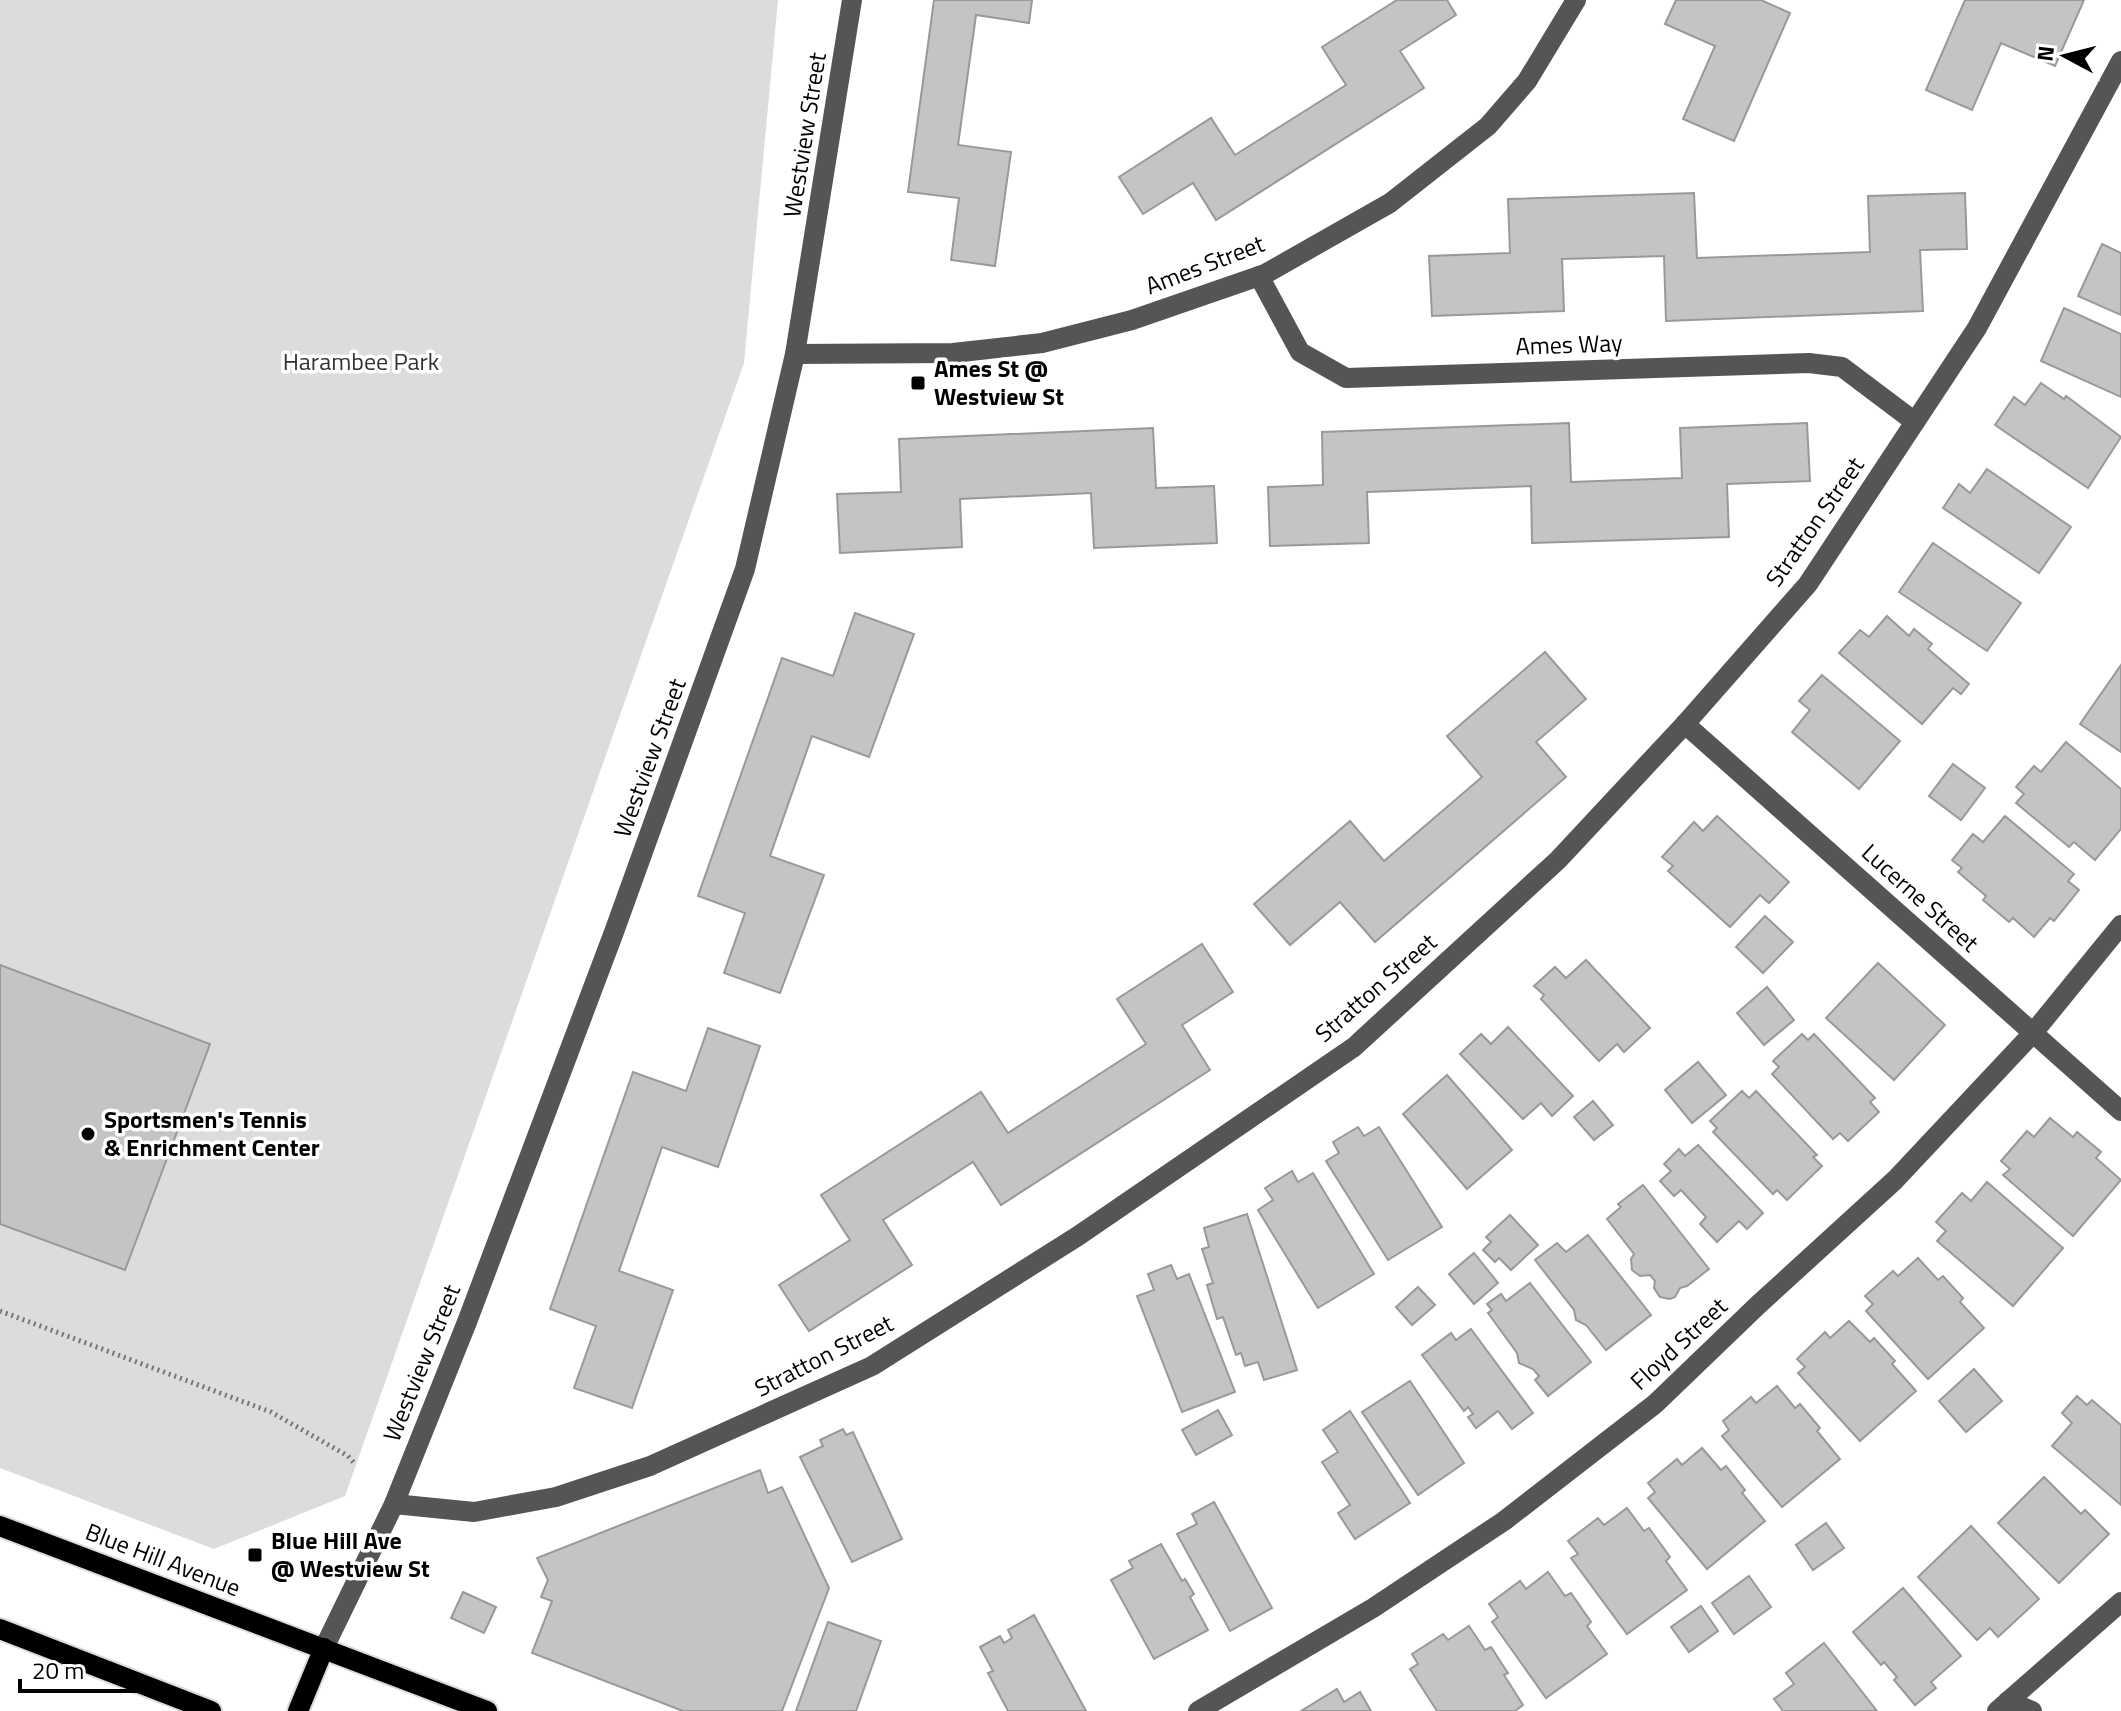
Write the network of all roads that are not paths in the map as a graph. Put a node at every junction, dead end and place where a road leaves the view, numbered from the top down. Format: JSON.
{"nodes":[{"id":1,"x":852,"y":0,"type":"edge"},
{"id":2,"x":1576,"y":0,"type":"edge"},
{"id":3,"x":2121,"y":61,"type":"edge"},
{"id":4,"x":1259,"y":276,"type":"junction"},
{"id":5,"x":795,"y":354,"type":"junction"},
{"id":6,"x":1915,"y":422,"type":"junction"},
{"id":7,"x":1685,"y":724,"type":"junction"},
{"id":8,"x":2121,"y":925,"type":"edge"},
{"id":9,"x":2033,"y":1033,"type":"junction"},
{"id":10,"x":2121,"y":1111,"type":"edge"},
{"id":11,"x":394,"y":1504,"type":"junction"},
{"id":12,"x":0,"y":1526,"type":"edge"},
{"id":13,"x":2121,"y":1602,"type":"edge"},
{"id":14,"x":0,"y":1629,"type":"edge"},
{"id":15,"x":324,"y":1648,"type":"junction"},
{"id":16,"x":2003,"y":1706,"type":"edge"},
{"id":17,"x":211,"y":1711,"type":"edge"},
{"id":18,"x":298,"y":1711,"type":"edge"},
{"id":19,"x":487,"y":1711,"type":"edge"},
{"id":20,"x":1198,"y":1711,"type":"edge"},
{"id":21,"x":2032,"y":1711,"type":"edge"}],
"edges":[{"from":1,"to":5,"type":"street","name":"Westview Street"},
{"from":2,"to":4,"type":"street","name":"Ames Street"},
{"from":3,"to":6,"type":"street","name":"Stratton Street"},
{"from":4,"to":5,"type":"street","name":"Ames Street"},
{"from":4,"to":6,"type":"street","name":"Ames Way"},
{"from":5,"to":11,"type":"street","name":"Westview Street"},
{"from":6,"to":7,"type":"street","name":"Stratton Street"},
{"from":7,"to":9,"type":"street","name":"Lucerne Street"},
{"from":7,"to":11,"type":"street","name":"Stratton Street"},
{"from":8,"to":9,"type":"street","name":"Floyd Street"},
{"from":9,"to":10,"type":"street","name":"Lucerne Street"},
{"from":9,"to":20,"type":"street","name":"Floyd Street"},
{"from":11,"to":15,"type":"street"},
{"from":12,"to":15,"type":"main road","name":"Blue Hill Avenue"},
{"from":13,"to":16,"type":"street"},
{"from":14,"to":17,"type":"main road"},
{"from":15,"to":18,"type":"main road"},
{"from":15,"to":19,"type":"main road","name":"Blue Hill Avenue"},
{"from":16,"to":21,"type":"street"}]}
